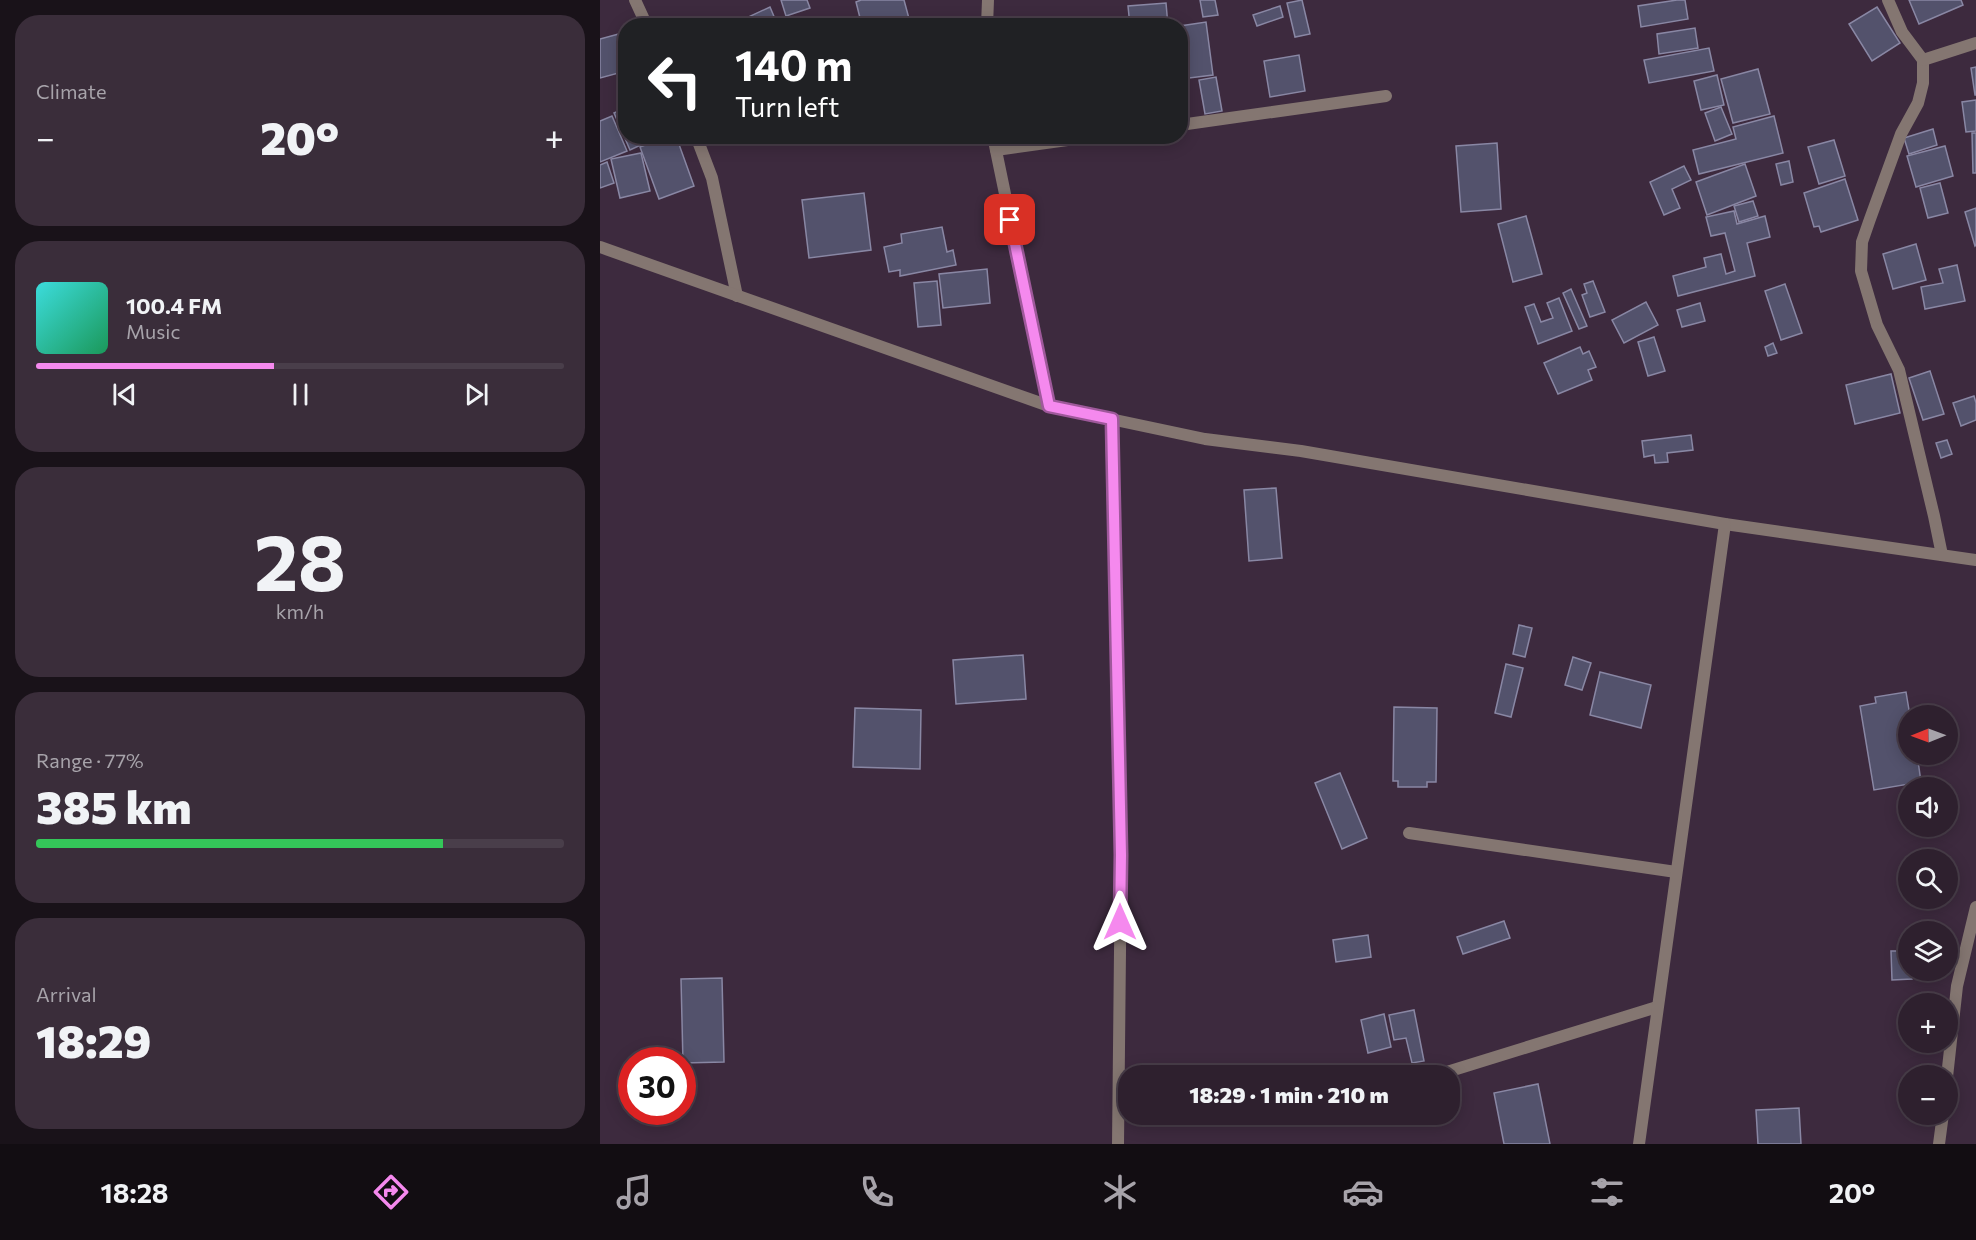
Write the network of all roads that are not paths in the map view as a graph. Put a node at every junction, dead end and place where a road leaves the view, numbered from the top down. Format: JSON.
{"nodes":[{"id":1,"x":634,"y":0,"type":"edge"},
{"id":2,"x":988,"y":0,"type":"edge"},
{"id":3,"x":1888,"y":0,"type":"edge"},
{"id":4,"x":643,"y":18,"type":"edge"},
{"id":5,"x":987,"y":18,"type":"edge"},
{"id":6,"x":1976,"y":43,"type":"edge"},
{"id":7,"x":1923,"y":60,"type":"junction"},
{"id":8,"x":1386,"y":96,"type":"dead end"},
{"id":9,"x":1188,"y":124,"type":"edge"},
{"id":10,"x":699,"y":144,"type":"edge"},
{"id":11,"x":995,"y":144,"type":"edge"},
{"id":12,"x":1039,"y":144,"type":"edge"},
{"id":13,"x":996,"y":150,"type":"junction"},
{"id":14,"x":600,"y":248,"type":"edge"},
{"id":15,"x":737,"y":296,"type":"junction"},
{"id":16,"x":1049,"y":406,"type":"junction"},
{"id":17,"x":1112,"y":419,"type":"junction"},
{"id":18,"x":1725,"y":524,"type":"junction"},
{"id":19,"x":1942,"y":555,"type":"junction"},
{"id":20,"x":1976,"y":560,"type":"edge"},
{"id":21,"x":1409,"y":833,"type":"dead end"},
{"id":22,"x":1676,"y":872,"type":"junction"},
{"id":23,"x":1976,"y":907,"type":"edge"},
{"id":24,"x":1658,"y":1007,"type":"junction"},
{"id":25,"x":1948,"y":1065,"type":"edge"},
{"id":26,"x":1460,"y":1068,"type":"edge"},
{"id":27,"x":1942,"y":1125,"type":"edge"},
{"id":28,"x":1118,"y":1144,"type":"edge"},
{"id":29,"x":1639,"y":1144,"type":"edge"},
{"id":30,"x":1939,"y":1144,"type":"edge"}],
"edges":[{"from":1,"to":4,"type":"street"},
{"from":2,"to":5,"type":"street"},
{"from":3,"to":7,"type":"street"},
{"from":6,"to":7,"type":"street"},
{"from":7,"to":19,"type":"street"},
{"from":8,"to":9,"type":"street"},
{"from":10,"to":15,"type":"street"},
{"from":11,"to":13,"type":"street"},
{"from":12,"to":13,"type":"street"},
{"from":13,"to":16,"type":"street"},
{"from":14,"to":15,"type":"street"},
{"from":15,"to":16,"type":"street"},
{"from":16,"to":17,"type":"street"},
{"from":17,"to":18,"type":"street"},
{"from":17,"to":28,"type":"street"},
{"from":18,"to":19,"type":"street"},
{"from":18,"to":22,"type":"street"},
{"from":19,"to":20,"type":"street"},
{"from":21,"to":22,"type":"street"},
{"from":22,"to":24,"type":"street"},
{"from":23,"to":25,"type":"street"},
{"from":24,"to":26,"type":"street"},
{"from":24,"to":29,"type":"street"},
{"from":27,"to":30,"type":"street"}]}
